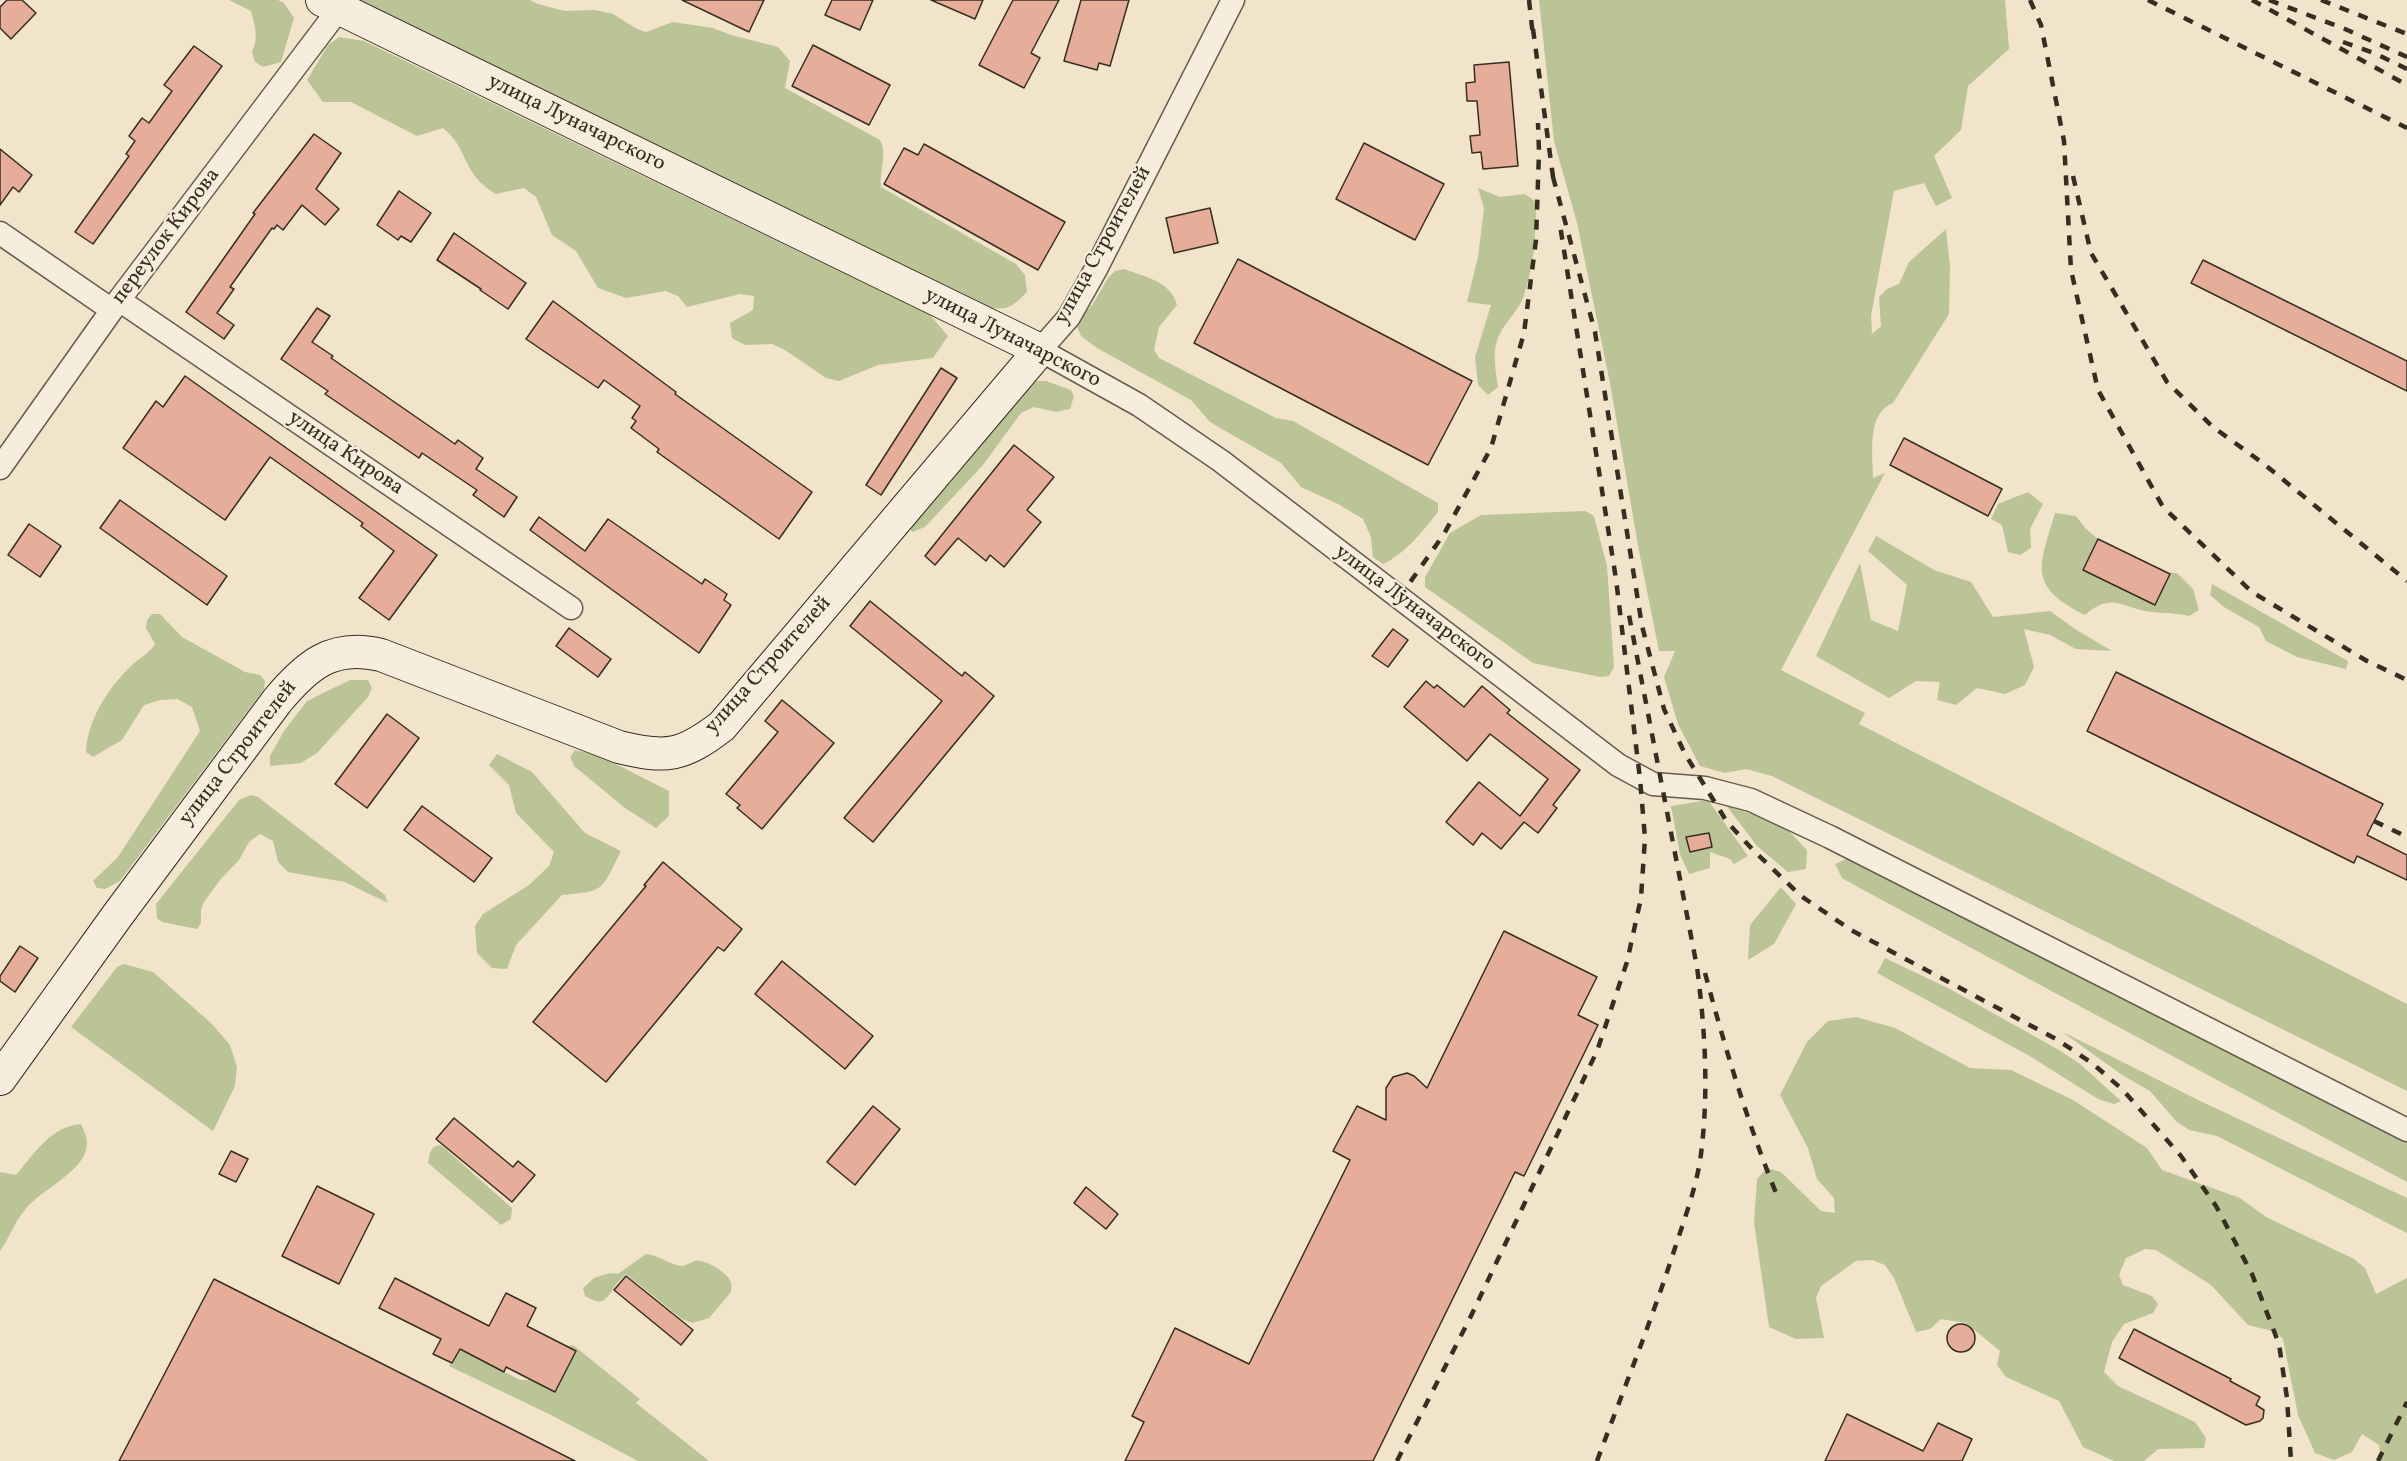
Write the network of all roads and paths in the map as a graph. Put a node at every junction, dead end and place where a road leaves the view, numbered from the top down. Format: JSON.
{"nodes":[{"id":1,"x":1233,"y":0,"type":"edge"},
{"id":2,"x":330,"y":4,"type":"edge"},
{"id":3,"x":0,"y":233,"type":"edge"},
{"id":4,"x":115,"y":305,"type":"junction"},
{"id":5,"x":1040,"y":350,"type":"junction"},
{"id":6,"x":0,"y":468,"type":"edge"},
{"id":7,"x":571,"y":608,"type":"dead end"},
{"id":8,"x":4,"y":1066,"type":"edge"},
{"id":9,"x":2407,"y":1130,"type":"edge"}],
"edges":[{"from":1,"to":5,"type":"street","name":"улица Строителей"},
{"from":2,"to":4,"type":"street","name":"переулок Кирова"},
{"from":2,"to":5,"type":"main road","name":"улица Луначарского"},
{"from":3,"to":4,"type":"street","name":"улица Кирова"},
{"from":4,"to":6,"type":"street","name":"переулок Кирова"},
{"from":4,"to":7,"type":"street","name":"улица Кирова"},
{"from":5,"to":8,"type":"main road","name":"улица Строителей"},
{"from":5,"to":9,"type":"street","name":"улица Луначарского"}]}
